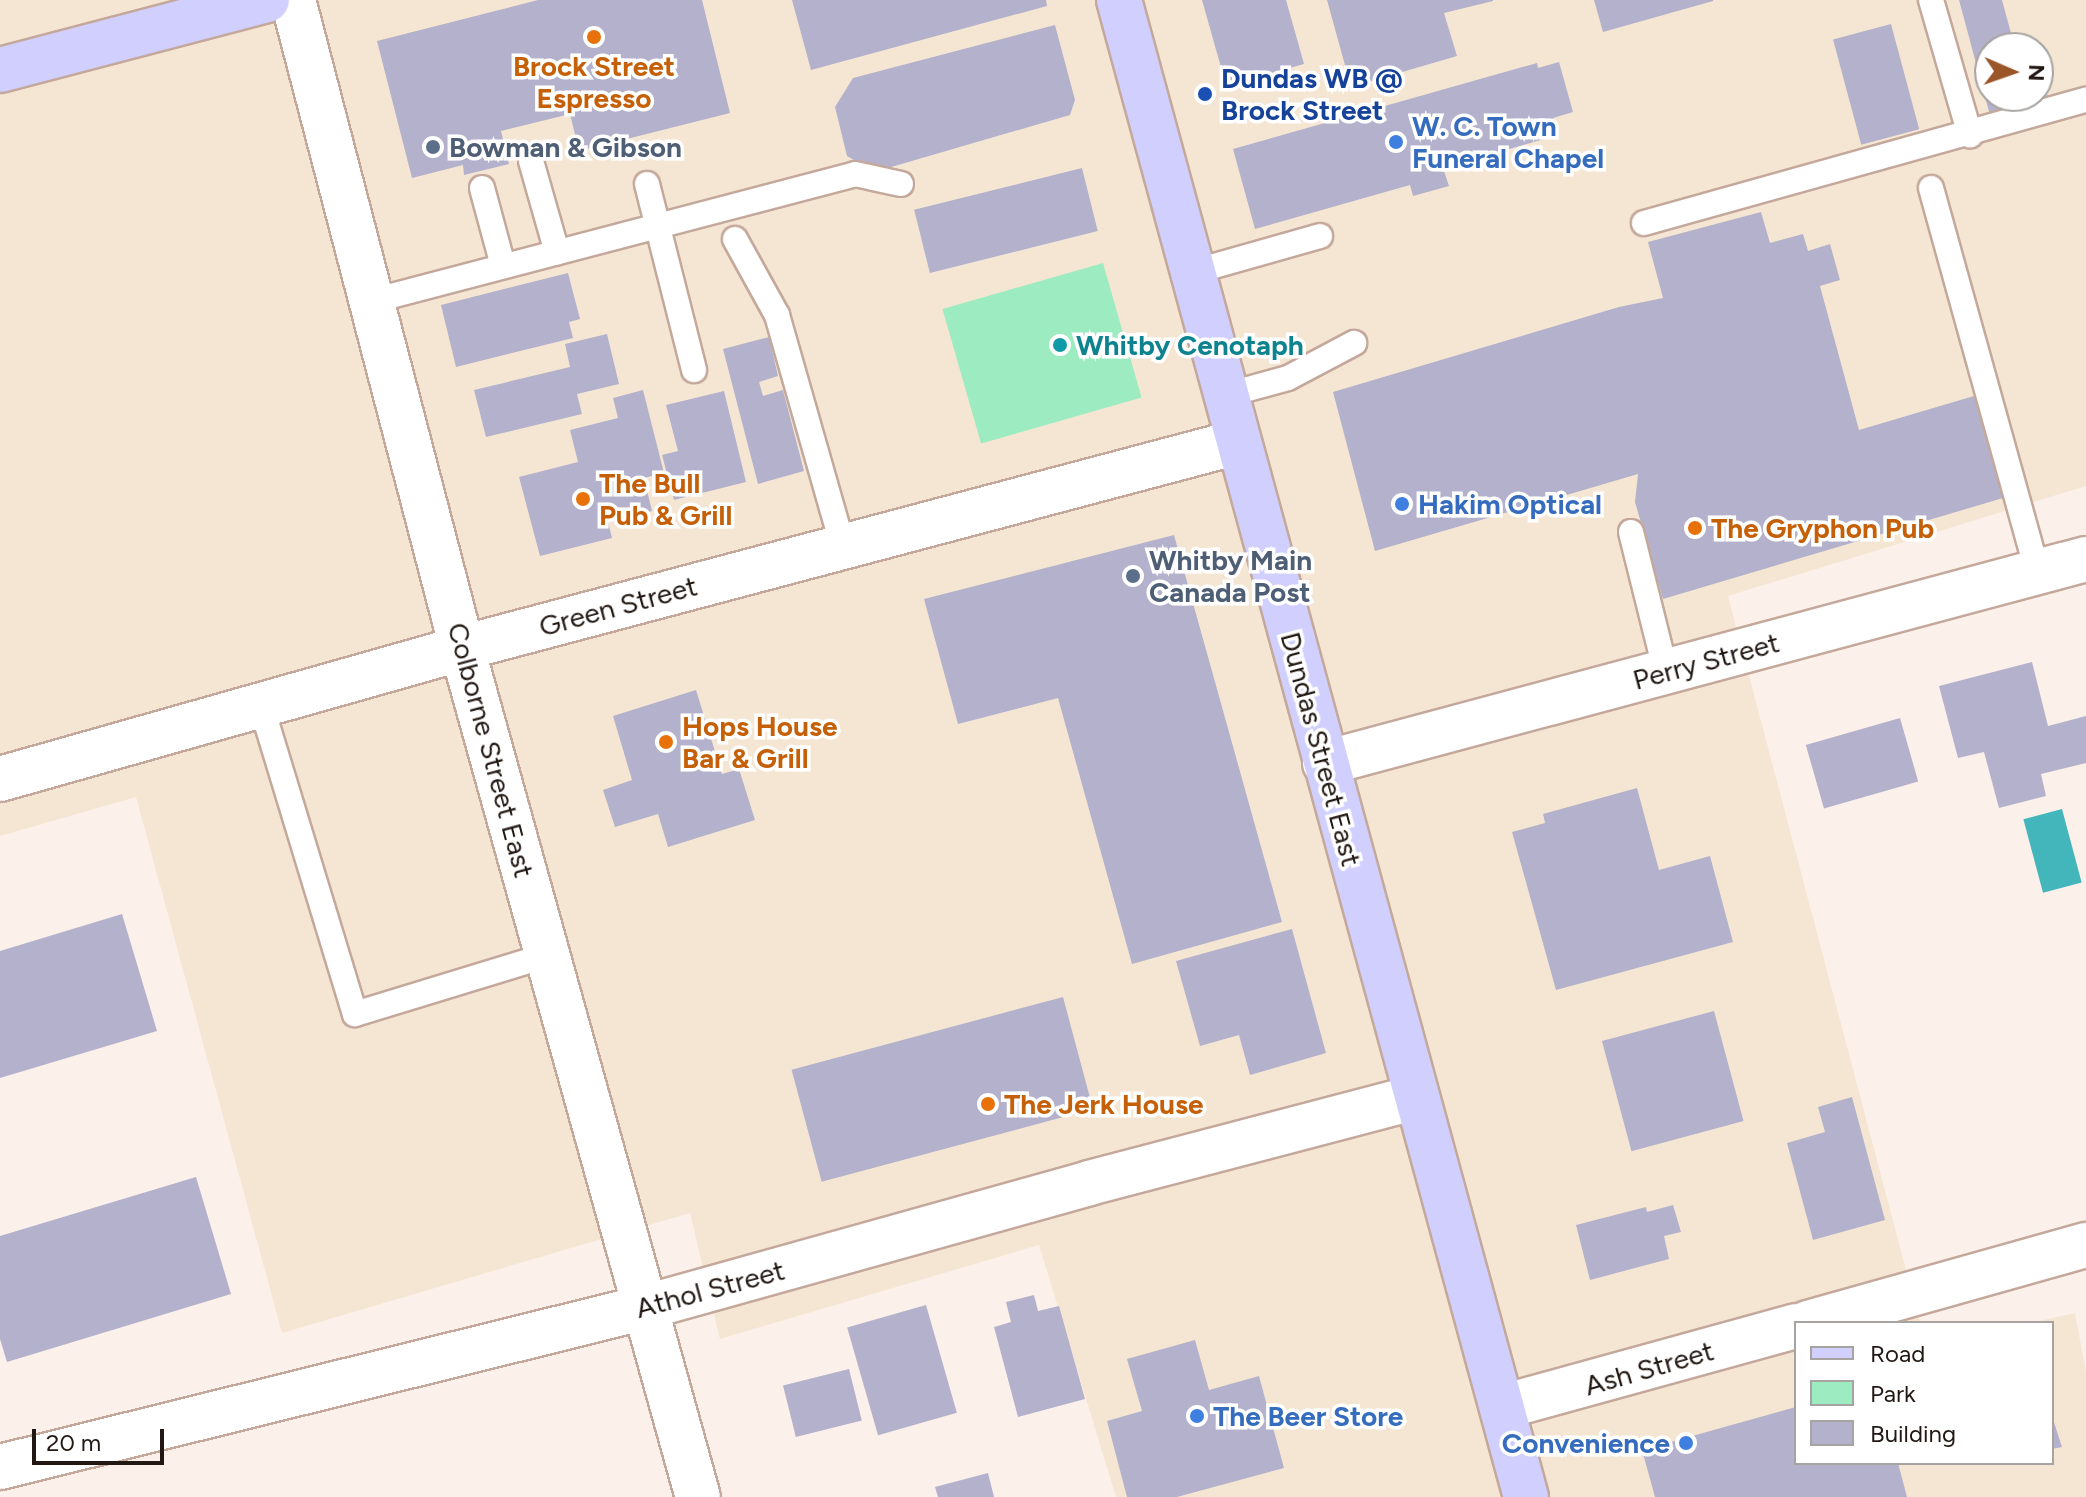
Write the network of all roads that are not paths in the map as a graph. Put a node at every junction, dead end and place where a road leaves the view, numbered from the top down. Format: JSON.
{"nodes":[{"id":1,"x":267,"y":0,"type":"edge"},
{"id":2,"x":293,"y":0,"type":"edge"},
{"id":3,"x":1119,"y":0,"type":"edge"},
{"id":4,"x":1142,"y":0,"type":"edge"},
{"id":5,"x":1931,"y":0,"type":"edge"},
{"id":6,"x":0,"y":70,"type":"edge"},
{"id":7,"x":1140,"y":76,"type":"junction"},
{"id":8,"x":2086,"y":100,"type":"edge"},
{"id":9,"x":1970,"y":135,"type":"junction"},
{"id":10,"x":531,"y":161,"type":"dead end"},
{"id":11,"x":647,"y":184,"type":"dead end"},
{"id":12,"x":901,"y":184,"type":"dead end"},
{"id":13,"x":482,"y":188,"type":"dead end"},
{"id":14,"x":1931,"y":188,"type":"dead end"},
{"id":15,"x":1644,"y":223,"type":"dead end"},
{"id":16,"x":658,"y":226,"type":"junction"},
{"id":17,"x":1320,"y":236,"type":"dead end"},
{"id":18,"x":735,"y":239,"type":"dead end"},
{"id":19,"x":557,"y":252,"type":"junction"},
{"id":20,"x":503,"y":266,"type":"junction"},
{"id":21,"x":1193,"y":272,"type":"junction"},
{"id":22,"x":372,"y":301,"type":"junction"},
{"id":23,"x":1354,"y":343,"type":"dead end"},
{"id":24,"x":694,"y":370,"type":"dead end"},
{"id":25,"x":1226,"y":395,"type":"junction"},
{"id":26,"x":1238,"y":442,"type":"junction"},
{"id":27,"x":1631,"y":532,"type":"dead end"},
{"id":28,"x":843,"y":546,"type":"junction"},
{"id":29,"x":2086,"y":559,"type":"edge"},
{"id":30,"x":2038,"y":573,"type":"junction"},
{"id":31,"x":462,"y":648,"type":"junction"},
{"id":32,"x":1666,"y":672,"type":"junction"},
{"id":33,"x":261,"y":705,"type":"junction"},
{"id":34,"x":1325,"y":763,"type":"junction"},
{"id":35,"x":0,"y":779,"type":"edge"},
{"id":36,"x":548,"y":955,"type":"junction"},
{"id":37,"x":1416,"y":1097,"type":"junction"},
{"id":38,"x":2086,"y":1245,"type":"edge"},
{"id":39,"x":646,"y":1307,"type":"junction"},
{"id":40,"x":1815,"y":1321,"type":"edge"},
{"id":41,"x":1794,"y":1327,"type":"edge"},
{"id":42,"x":1502,"y":1407,"type":"junction"},
{"id":43,"x":0,"y":1467,"type":"edge"},
{"id":44,"x":698,"y":1497,"type":"edge"},
{"id":45,"x":1526,"y":1497,"type":"edge"}],
"edges":[{"from":1,"to":6,"type":"main road"},
{"from":2,"to":22,"type":"street","name":"Colborne Street East"},
{"from":3,"to":7,"type":"main road","name":"Dundas Street East"},
{"from":4,"to":7,"type":"main road"},
{"from":5,"to":9,"type":"lane"},
{"from":7,"to":21,"type":"main road","name":"Dundas Street East"},
{"from":8,"to":9,"type":"lane"},
{"from":9,"to":15,"type":"lane"},
{"from":10,"to":19,"type":"lane"},
{"from":11,"to":16,"type":"lane"},
{"from":12,"to":16,"type":"lane"},
{"from":13,"to":20,"type":"lane"},
{"from":14,"to":30,"type":"lane"},
{"from":16,"to":19,"type":"lane"},
{"from":16,"to":24,"type":"lane"},
{"from":17,"to":21,"type":"lane"},
{"from":18,"to":28,"type":"lane"},
{"from":19,"to":20,"type":"lane"},
{"from":20,"to":22,"type":"lane"},
{"from":21,"to":25,"type":"main road","name":"Dundas Street East"},
{"from":22,"to":31,"type":"street","name":"Colborne Street East"},
{"from":23,"to":25,"type":"lane"},
{"from":25,"to":26,"type":"main road","name":"Dundas Street East"},
{"from":26,"to":28,"type":"street","name":"Green Street"},
{"from":26,"to":34,"type":"main road","name":"Dundas Street East"},
{"from":27,"to":32,"type":"lane"},
{"from":28,"to":31,"type":"street","name":"Green Street"},
{"from":29,"to":30,"type":"street","name":"Perry Street"},
{"from":30,"to":32,"type":"street","name":"Perry Street"},
{"from":31,"to":33,"type":"street","name":"Green Street"},
{"from":31,"to":36,"type":"street","name":"Colborne Street East"},
{"from":32,"to":34,"type":"street","name":"Perry Street"},
{"from":33,"to":35,"type":"street","name":"Green Street"},
{"from":33,"to":36,"type":"lane"},
{"from":34,"to":37,"type":"main road","name":"Dundas Street East"},
{"from":36,"to":39,"type":"street","name":"Colborne Street East"},
{"from":37,"to":39,"type":"street","name":"Athol Street"},
{"from":37,"to":42,"type":"main road","name":"Dundas Street East"},
{"from":38,"to":40,"type":"street"},
{"from":39,"to":43,"type":"street","name":"Athol Street"},
{"from":39,"to":44,"type":"street","name":"Colborne Street East"},
{"from":41,"to":42,"type":"street","name":"Ash Street"},
{"from":42,"to":45,"type":"main road","name":"Dundas Street East"}]}
